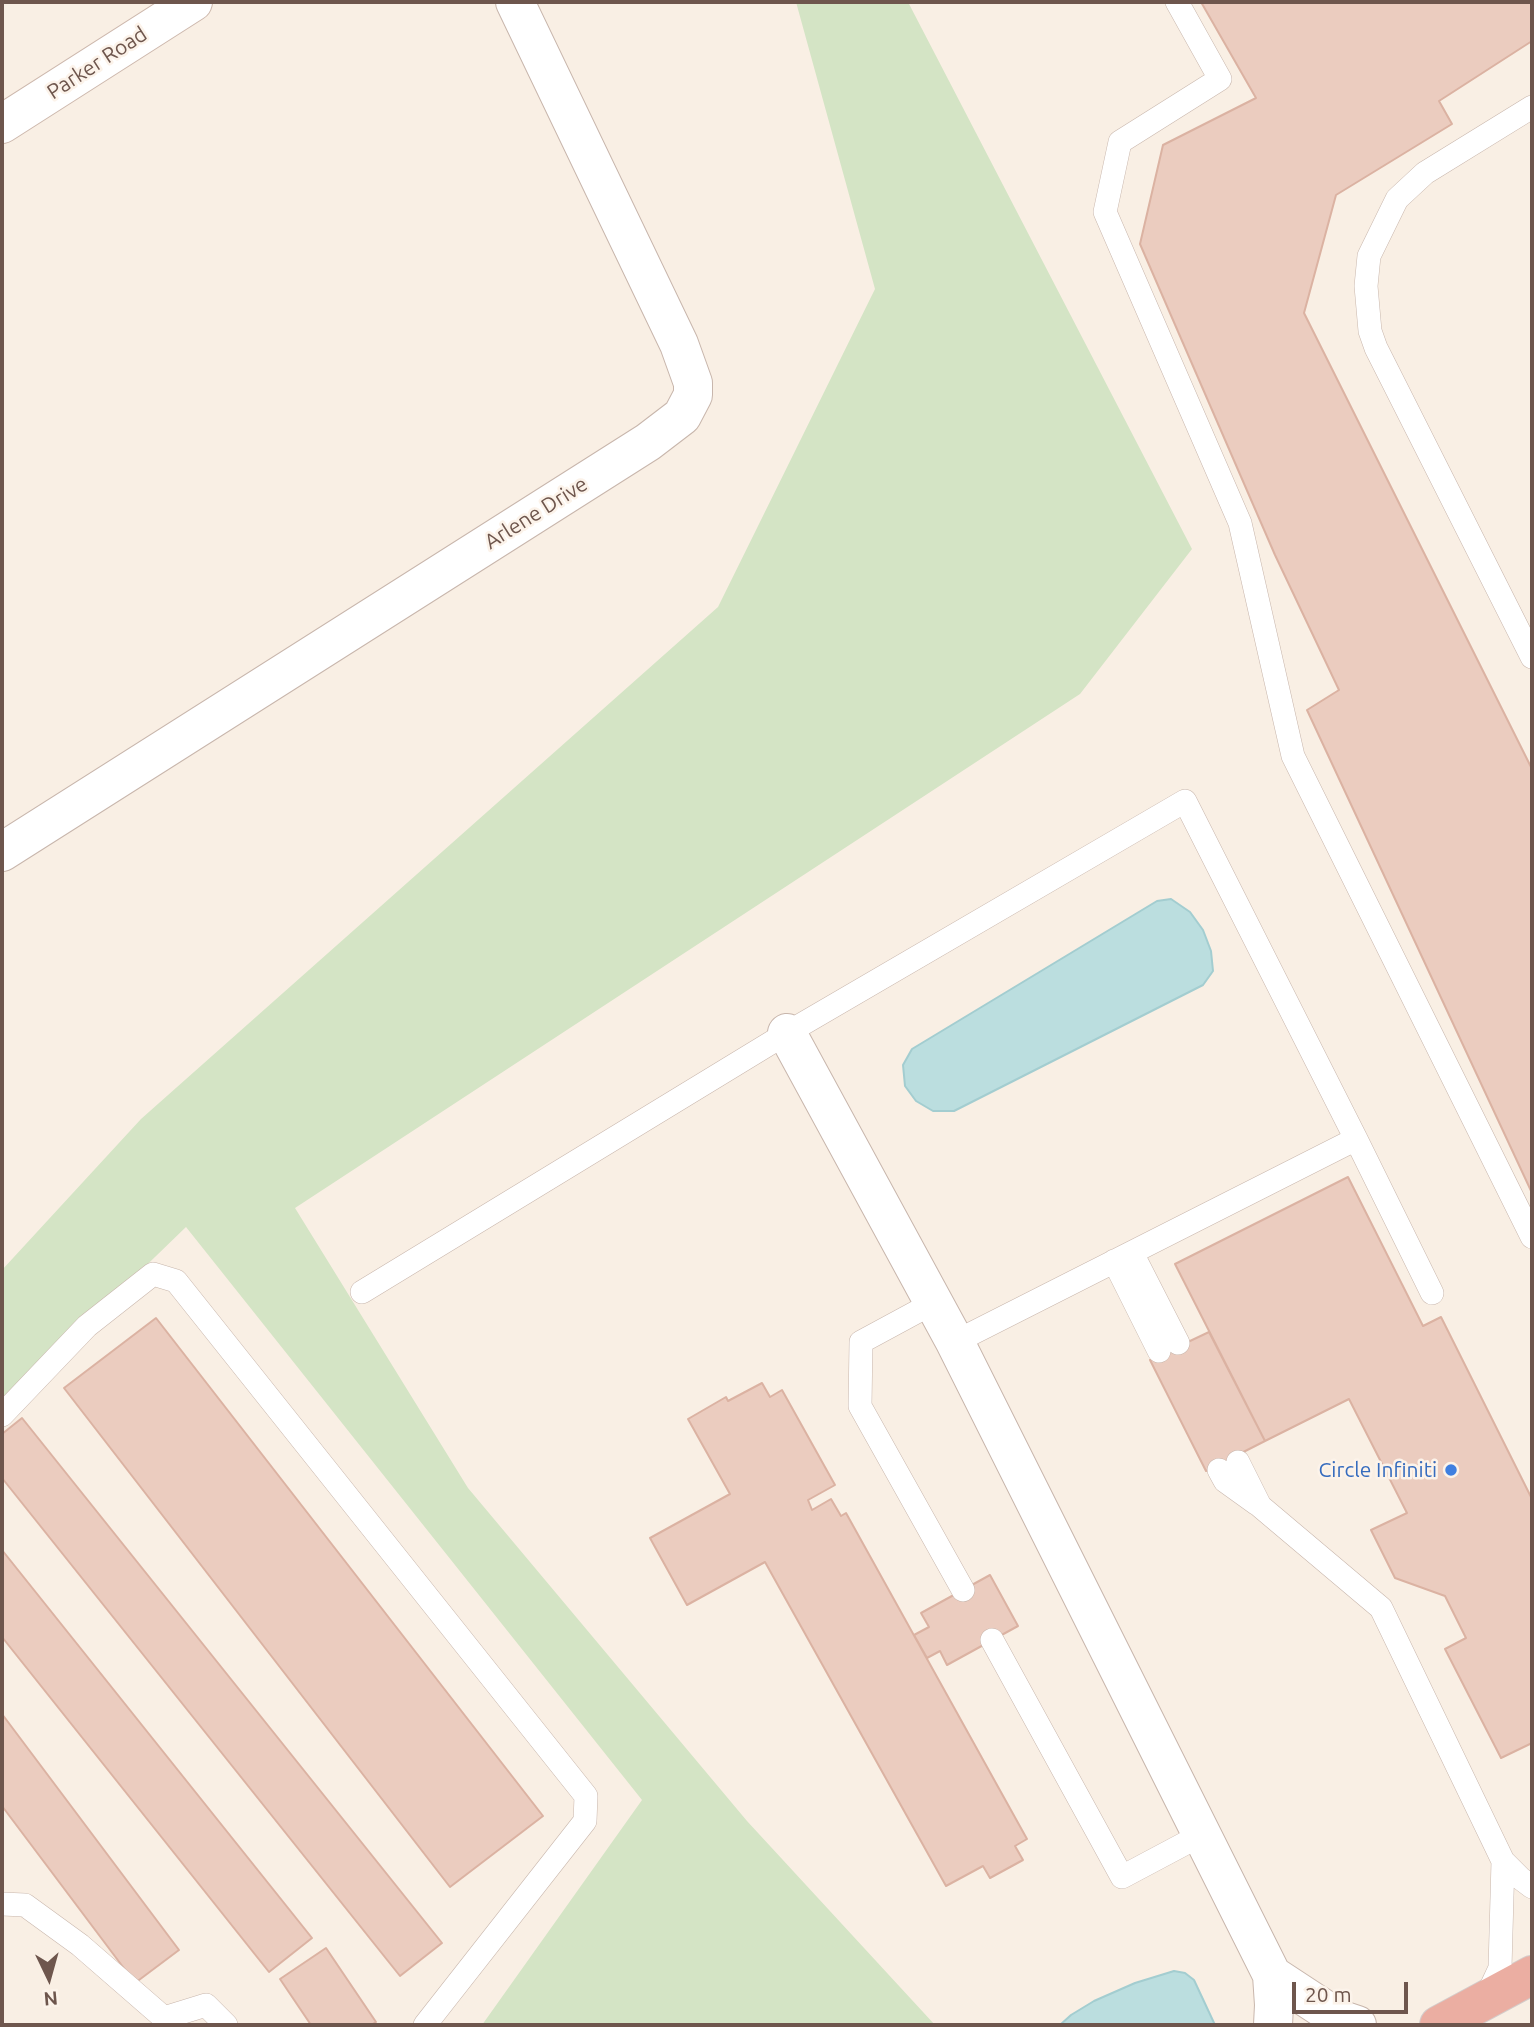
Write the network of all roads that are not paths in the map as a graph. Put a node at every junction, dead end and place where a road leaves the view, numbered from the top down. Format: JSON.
{"nodes":[{"id":1,"x":193,"y":2,"type":"edge"},
{"id":2,"x":515,"y":2,"type":"edge"},
{"id":3,"x":1177,"y":2,"type":"edge"},
{"id":4,"x":1532,"y":107,"type":"edge"},
{"id":5,"x":2,"y":124,"type":"edge"},
{"id":6,"x":1532,"y":657,"type":"edge"},
{"id":7,"x":2,"y":852,"type":"edge"},
{"id":8,"x":787,"y":1033,"type":"junction"},
{"id":9,"x":1356,"y":1139,"type":"junction"},
{"id":10,"x":1532,"y":1237,"type":"edge"},
{"id":11,"x":1123,"y":1257,"type":"junction"},
{"id":12,"x":362,"y":1292,"type":"dead end"},
{"id":13,"x":1432,"y":1293,"type":"dead end"},
{"id":14,"x":935,"y":1302,"type":"junction"},
{"id":15,"x":955,"y":1342,"type":"junction"},
{"id":16,"x":1169,"y":1347,"type":"dead end"},
{"id":17,"x":2,"y":1415,"type":"edge"},
{"id":18,"x":1228,"y":1466,"type":"dead end"},
{"id":19,"x":963,"y":1590,"type":"dead end"},
{"id":20,"x":992,"y":1640,"type":"dead end"},
{"id":21,"x":1201,"y":1835,"type":"junction"},
{"id":22,"x":1503,"y":1861,"type":"junction"},
{"id":23,"x":1532,"y":1887,"type":"edge"},
{"id":24,"x":2,"y":1904,"type":"edge"},
{"id":25,"x":1272,"y":1975,"type":"junction"},
{"id":26,"x":1532,"y":1975,"type":"edge"},
{"id":27,"x":1486,"y":2000,"type":"junction"},
{"id":28,"x":226,"y":2025,"type":"edge"},
{"id":29,"x":425,"y":2025,"type":"edge"},
{"id":30,"x":1273,"y":2025,"type":"edge"},
{"id":31,"x":1357,"y":2025,"type":"edge"},
{"id":32,"x":1439,"y":2025,"type":"edge"}],
"edges":[{"from":1,"to":5,"type":"street","name":"Parker Road"},
{"from":2,"to":7,"type":"street","name":"Arlene Drive"},
{"from":3,"to":10,"type":"lane"},
{"from":4,"to":6,"type":"lane"},
{"from":8,"to":9,"type":"lane"},
{"from":8,"to":12,"type":"lane"},
{"from":8,"to":14,"type":"street"},
{"from":9,"to":11,"type":"lane"},
{"from":9,"to":13,"type":"lane"},
{"from":11,"to":15,"type":"lane"},
{"from":11,"to":16,"type":"lane"},
{"from":14,"to":15,"type":"street"},
{"from":14,"to":19,"type":"lane"},
{"from":15,"to":21,"type":"street"},
{"from":17,"to":29,"type":"lane"},
{"from":18,"to":22,"type":"lane"},
{"from":20,"to":21,"type":"lane"},
{"from":21,"to":25,"type":"street"},
{"from":22,"to":23,"type":"lane"},
{"from":22,"to":27,"type":"lane"},
{"from":24,"to":28,"type":"lane"},
{"from":25,"to":30,"type":"street"},
{"from":25,"to":31,"type":"street"},
{"from":26,"to":27,"type":"highway"},
{"from":27,"to":32,"type":"highway"}]}
